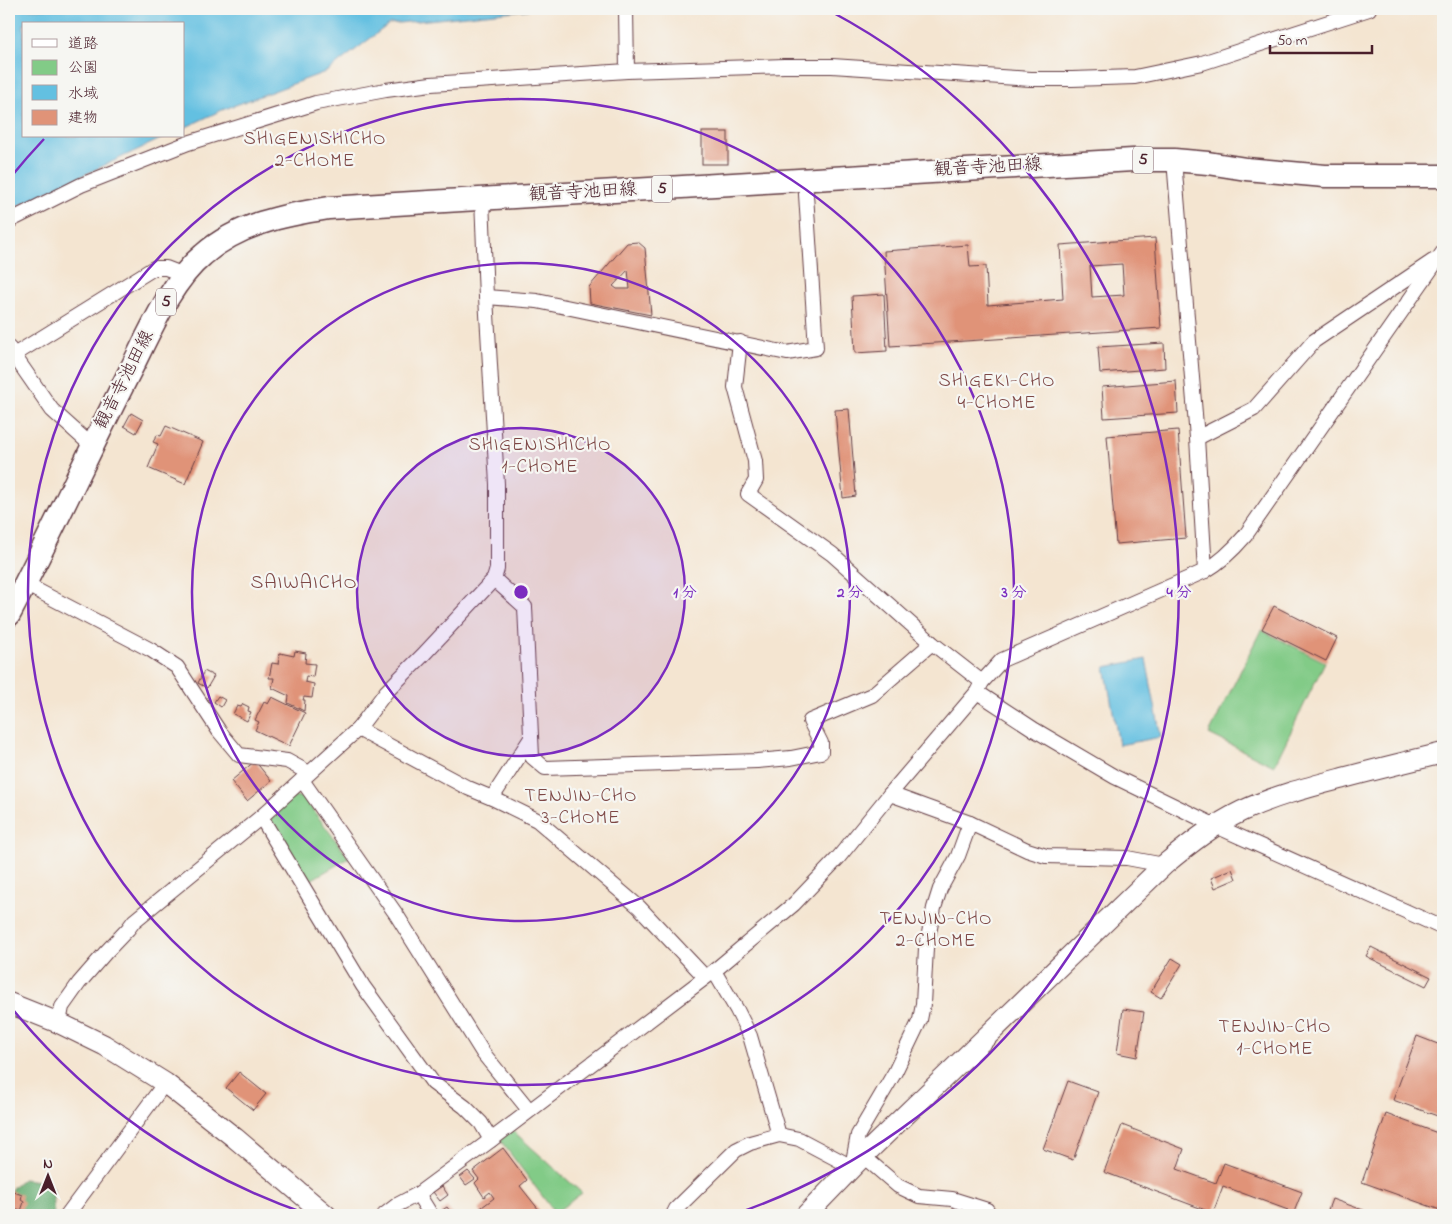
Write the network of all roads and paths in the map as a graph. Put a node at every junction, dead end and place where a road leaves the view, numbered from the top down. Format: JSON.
{"nodes":[{"id":1,"x":626,"y":9,"type":"edge"},
{"id":2,"x":1369,"y":9,"type":"edge"},
{"id":3,"x":627,"y":71,"type":"junction"},
{"id":4,"x":1174,"y":160,"type":"junction"},
{"id":5,"x":1443,"y":176,"type":"edge"},
{"id":6,"x":805,"y":179,"type":"junction"},
{"id":7,"x":482,"y":199,"type":"junction"},
{"id":8,"x":9,"y":221,"type":"edge"},
{"id":9,"x":1441,"y":254,"type":"edge"},
{"id":10,"x":184,"y":275,"type":"junction"},
{"id":11,"x":486,"y":297,"type":"junction"},
{"id":12,"x":740,"y":342,"type":"junction"},
{"id":13,"x":10,"y":354,"type":"edge"},
{"id":14,"x":1197,"y":438,"type":"junction"},
{"id":15,"x":92,"y":446,"type":"junction"},
{"id":16,"x":1205,"y":571,"type":"junction"},
{"id":17,"x":494,"y":579,"type":"junction"},
{"id":18,"x":25,"y":584,"type":"junction"},
{"id":19,"x":9,"y":615,"type":"edge"},
{"id":20,"x":932,"y":643,"type":"junction"},
{"id":21,"x":980,"y":687,"type":"junction"},
{"id":22,"x":358,"y":729,"type":"junction"},
{"id":23,"x":531,"y":738,"type":"junction"},
{"id":24,"x":1443,"y":753,"type":"edge"},
{"id":25,"x":305,"y":777,"type":"junction"},
{"id":26,"x":890,"y":794,"type":"junction"},
{"id":27,"x":492,"y":798,"type":"junction"},
{"id":28,"x":261,"y":817,"type":"junction"},
{"id":29,"x":970,"y":824,"type":"junction"},
{"id":30,"x":1216,"y":826,"type":"junction"},
{"id":31,"x":1164,"y":865,"type":"junction"},
{"id":32,"x":1443,"y":928,"type":"edge"},
{"id":33,"x":709,"y":974,"type":"junction"},
{"id":34,"x":9,"y":1003,"type":"edge"},
{"id":35,"x":59,"y":1023,"type":"junction"},
{"id":36,"x":165,"y":1083,"type":"junction"},
{"id":37,"x":529,"y":1110,"type":"junction"},
{"id":38,"x":779,"y":1135,"type":"junction"},
{"id":39,"x":491,"y":1140,"type":"junction"},
{"id":40,"x":858,"y":1162,"type":"junction"},
{"id":41,"x":418,"y":1194,"type":"junction"},
{"id":42,"x":67,"y":1215,"type":"edge"},
{"id":43,"x":326,"y":1215,"type":"edge"},
{"id":44,"x":384,"y":1215,"type":"edge"},
{"id":45,"x":431,"y":1215,"type":"edge"},
{"id":46,"x":672,"y":1215,"type":"edge"},
{"id":47,"x":806,"y":1215,"type":"edge"},
{"id":48,"x":990,"y":1215,"type":"edge"}],
"edges":[{"from":1,"to":3,"type":"street"},
{"from":2,"to":3,"type":"street"},
{"from":3,"to":8,"type":"street"},
{"from":4,"to":5,"type":"main road","name":"観音寺池田線","number":"5"},
{"from":4,"to":6,"type":"main road","name":"観音寺池田線","number":"5"},
{"from":4,"to":14,"type":"street"},
{"from":6,"to":7,"type":"main road","name":"観音寺池田線","number":"5"},
{"from":6,"to":12,"type":"street"},
{"from":7,"to":10,"type":"main road","name":"観音寺池田線","number":"5"},
{"from":7,"to":11,"type":"street"},
{"from":9,"to":14,"type":"street"},
{"from":9,"to":16,"type":"street"},
{"from":10,"to":13,"type":"street"},
{"from":10,"to":15,"type":"main road","name":"観音寺池田線","number":"5"},
{"from":11,"to":12,"type":"street"},
{"from":11,"to":17,"type":"street"},
{"from":12,"to":20,"type":"street"},
{"from":13,"to":15,"type":"street"},
{"from":14,"to":16,"type":"street"},
{"from":15,"to":18,"type":"main road","name":"観音寺池田線","number":"5"},
{"from":16,"to":21,"type":"street"},
{"from":17,"to":22,"type":"street"},
{"from":17,"to":23,"type":"street"},
{"from":18,"to":19,"type":"main road","name":"観音寺池田線","number":"5"},
{"from":18,"to":25,"type":"street"},
{"from":20,"to":21,"type":"street"},
{"from":20,"to":23,"type":"street"},
{"from":21,"to":26,"type":"street"},
{"from":21,"to":30,"type":"street"},
{"from":22,"to":25,"type":"street"},
{"from":22,"to":27,"type":"street"},
{"from":23,"to":27,"type":"street"},
{"from":24,"to":30,"type":"street"},
{"from":25,"to":28,"type":"street"},
{"from":25,"to":37,"type":"street"},
{"from":26,"to":29,"type":"street"},
{"from":26,"to":33,"type":"street"},
{"from":27,"to":33,"type":"street"},
{"from":28,"to":35,"type":"street"},
{"from":28,"to":39,"type":"street"},
{"from":29,"to":31,"type":"street"},
{"from":29,"to":40,"type":"street"},
{"from":30,"to":31,"type":"street"},
{"from":30,"to":32,"type":"street"},
{"from":31,"to":40,"type":"street"},
{"from":33,"to":37,"type":"street"},
{"from":33,"to":38,"type":"street"},
{"from":34,"to":35,"type":"street"},
{"from":35,"to":36,"type":"street"},
{"from":36,"to":42,"type":"street"},
{"from":36,"to":43,"type":"street"},
{"from":37,"to":39,"type":"street"},
{"from":38,"to":40,"type":"street"},
{"from":38,"to":46,"type":"street"},
{"from":39,"to":41,"type":"street"},
{"from":40,"to":47,"type":"street"},
{"from":40,"to":48,"type":"street"},
{"from":41,"to":44,"type":"street"},
{"from":41,"to":45,"type":"street"}]}
